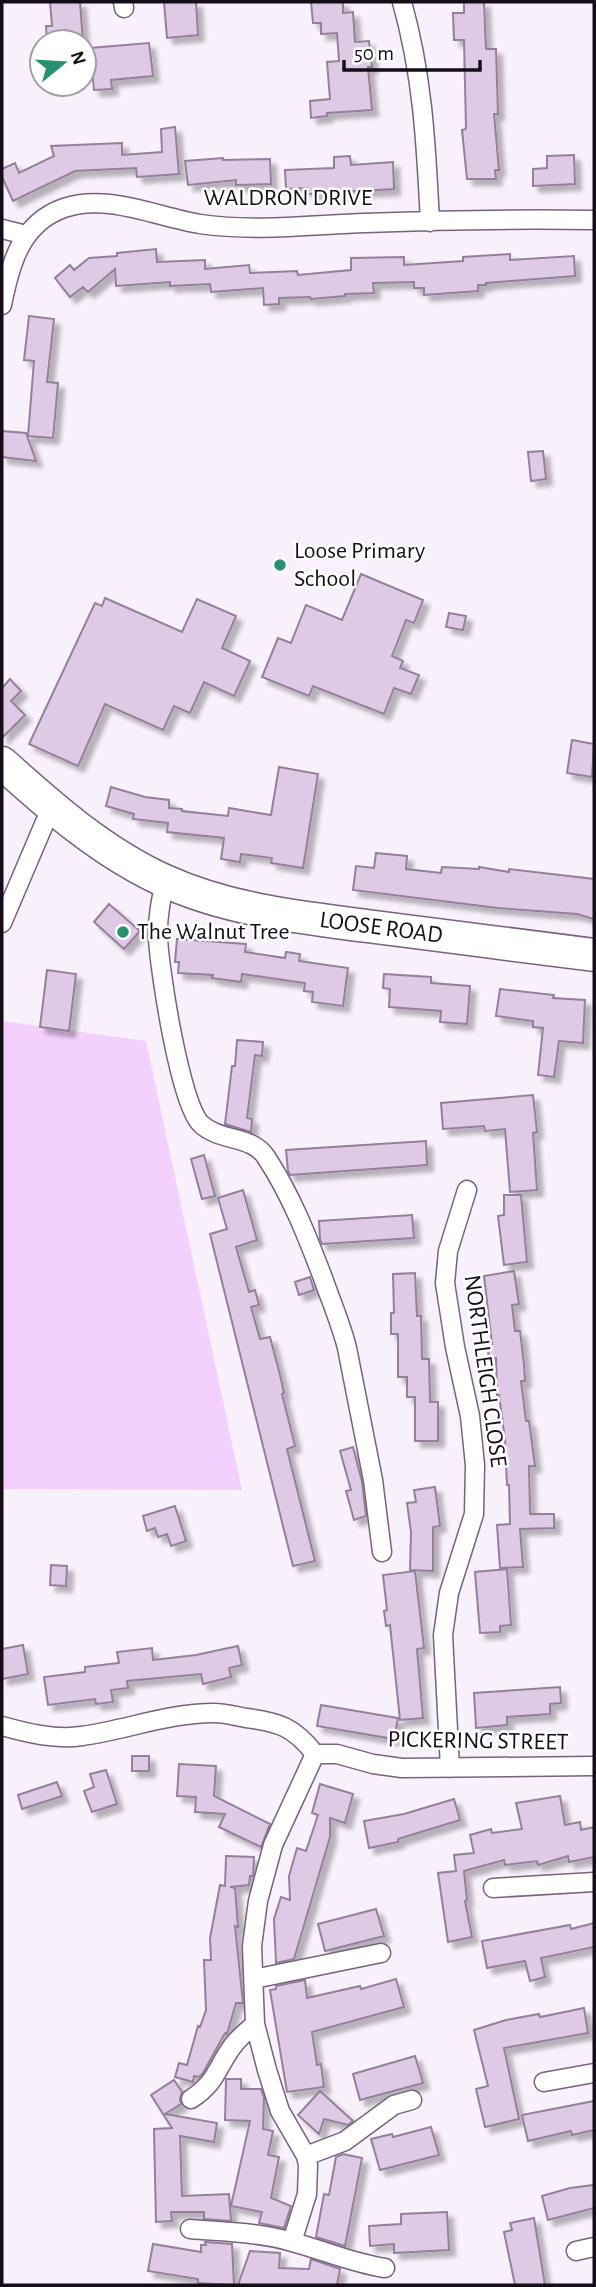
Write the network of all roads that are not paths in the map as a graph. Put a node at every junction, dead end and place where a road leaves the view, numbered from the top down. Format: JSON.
{"nodes":[{"id":1,"x":402,"y":2,"type":"edge"},
{"id":2,"x":594,"y":219,"type":"edge"},
{"id":3,"x":430,"y":222,"type":"junction"},
{"id":4,"x":2,"y":229,"type":"edge"},
{"id":5,"x":26,"y":235,"type":"junction"},
{"id":6,"x":2,"y":305,"type":"edge"},
{"id":7,"x":2,"y":763,"type":"edge"},
{"id":8,"x":55,"y":809,"type":"junction"},
{"id":9,"x":165,"y":881,"type":"junction"},
{"id":10,"x":2,"y":923,"type":"edge"},
{"id":11,"x":594,"y":954,"type":"edge"},
{"id":12,"x":467,"y":1190,"type":"dead end"},
{"id":13,"x":382,"y":1552,"type":"dead end"},
{"id":14,"x":2,"y":1726,"type":"edge"},
{"id":15,"x":315,"y":1754,"type":"junction"},
{"id":16,"x":594,"y":1766,"type":"edge"},
{"id":17,"x":450,"y":1768,"type":"junction"},
{"id":18,"x":594,"y":1882,"type":"edge"},
{"id":19,"x":494,"y":1888,"type":"dead end"},
{"id":20,"x":381,"y":1953,"type":"dead end"},
{"id":21,"x":254,"y":1979,"type":"junction"},
{"id":22,"x":255,"y":2024,"type":"junction"},
{"id":23,"x":594,"y":2073,"type":"edge"},
{"id":24,"x":544,"y":2082,"type":"dead end"},
{"id":25,"x":191,"y":2099,"type":"dead end"},
{"id":26,"x":412,"y":2100,"type":"dead end"},
{"id":27,"x":306,"y":2157,"type":"junction"},
{"id":28,"x":190,"y":2229,"type":"dead end"},
{"id":29,"x":292,"y":2242,"type":"junction"},
{"id":30,"x":594,"y":2247,"type":"edge"},
{"id":31,"x":576,"y":2250,"type":"dead end"},
{"id":32,"x":385,"y":2268,"type":"dead end"}],
"edges":[{"from":1,"to":3,"type":"street"},
{"from":2,"to":3,"type":"street","name":"WALDRON DRIVE"},
{"from":3,"to":5,"type":"street","name":"WALDRON DRIVE"},
{"from":4,"to":5,"type":"street"},
{"from":5,"to":6,"type":"street","name":"WALDRON DRIVE"},
{"from":7,"to":8,"type":"highway","name":"LOOSE ROAD"},
{"from":8,"to":9,"type":"highway","name":"LOOSE ROAD"},
{"from":8,"to":10,"type":"street"},
{"from":9,"to":11,"type":"highway","name":"LOOSE ROAD"},
{"from":9,"to":13,"type":"street"},
{"from":12,"to":17,"type":"street","name":"NORTHLEIGH CLOSE"},
{"from":14,"to":15,"type":"street"},
{"from":15,"to":17,"type":"street","name":"PICKERING STREET"},
{"from":15,"to":21,"type":"street"},
{"from":16,"to":17,"type":"street","name":"PICKERING STREET"},
{"from":18,"to":19,"type":"street"},
{"from":20,"to":21,"type":"street"},
{"from":21,"to":22,"type":"street"},
{"from":22,"to":25,"type":"street"},
{"from":22,"to":27,"type":"street"},
{"from":23,"to":24,"type":"street"},
{"from":26,"to":27,"type":"street"},
{"from":27,"to":29,"type":"street"},
{"from":28,"to":29,"type":"street"},
{"from":29,"to":32,"type":"street"},
{"from":30,"to":31,"type":"street"}]}
